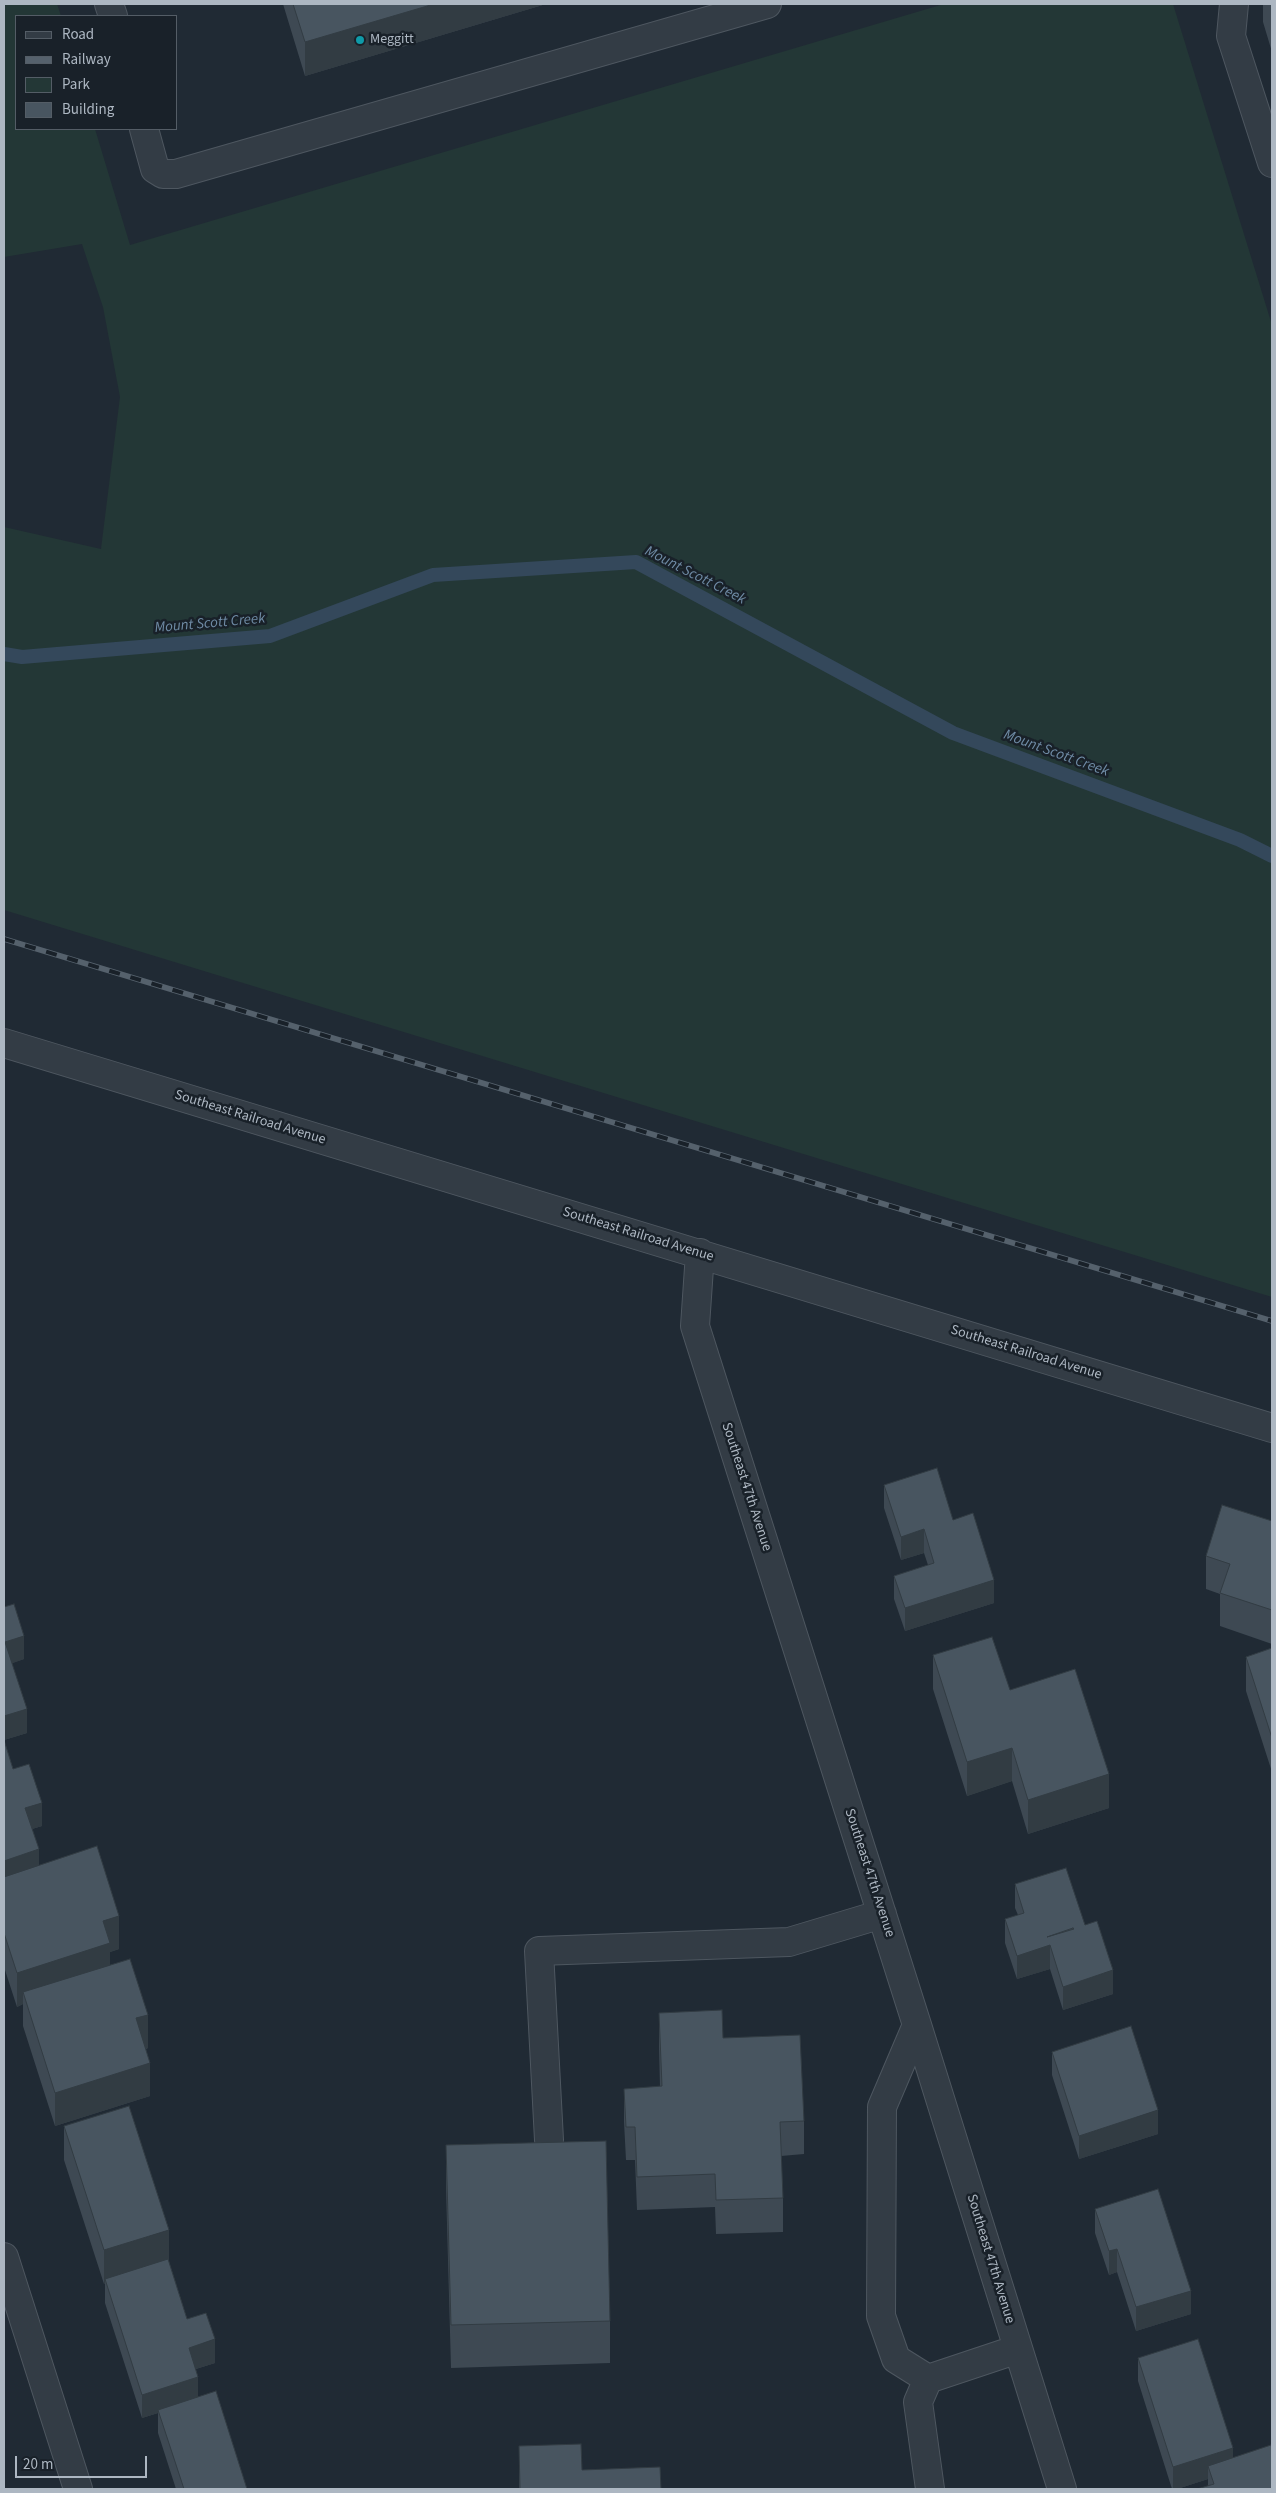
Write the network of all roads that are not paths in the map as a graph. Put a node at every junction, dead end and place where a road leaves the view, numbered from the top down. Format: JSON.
{"nodes":[{"id":1,"x":767,"y":4,"type":"edge"},
{"id":2,"x":1234,"y":4,"type":"edge"},
{"id":3,"x":144,"y":130,"type":"edge"},
{"id":4,"x":1272,"y":162,"type":"edge"},
{"id":5,"x":4,"y":1043,"type":"edge"},
{"id":6,"x":700,"y":1254,"type":"junction"},
{"id":7,"x":1272,"y":1428,"type":"edge"},
{"id":8,"x":882,"y":1914,"type":"junction"},
{"id":9,"x":918,"y":2026,"type":"junction"},
{"id":10,"x":549,"y":2140,"type":"edge"},
{"id":11,"x":4,"y":2257,"type":"edge"},
{"id":12,"x":1018,"y":2349,"type":"junction"},
{"id":13,"x":928,"y":2379,"type":"junction"},
{"id":14,"x":78,"y":2489,"type":"edge"},
{"id":15,"x":930,"y":2489,"type":"edge"},
{"id":16,"x":1062,"y":2489,"type":"edge"}],
"edges":[{"from":1,"to":3,"type":"street"},
{"from":2,"to":4,"type":"street"},
{"from":5,"to":6,"type":"street","name":"Southeast Railroad Avenue"},
{"from":6,"to":7,"type":"street","name":"Southeast Railroad Avenue"},
{"from":6,"to":8,"type":"street","name":"Southeast 47th Avenue"},
{"from":8,"to":9,"type":"street","name":"Southeast 47th Avenue"},
{"from":8,"to":10,"type":"street"},
{"from":9,"to":12,"type":"street","name":"Southeast 47th Avenue"},
{"from":9,"to":13,"type":"street"},
{"from":11,"to":14,"type":"street"},
{"from":12,"to":13,"type":"street"},
{"from":12,"to":16,"type":"street","name":"Southeast 47th Avenue"},
{"from":13,"to":15,"type":"street"}]}
